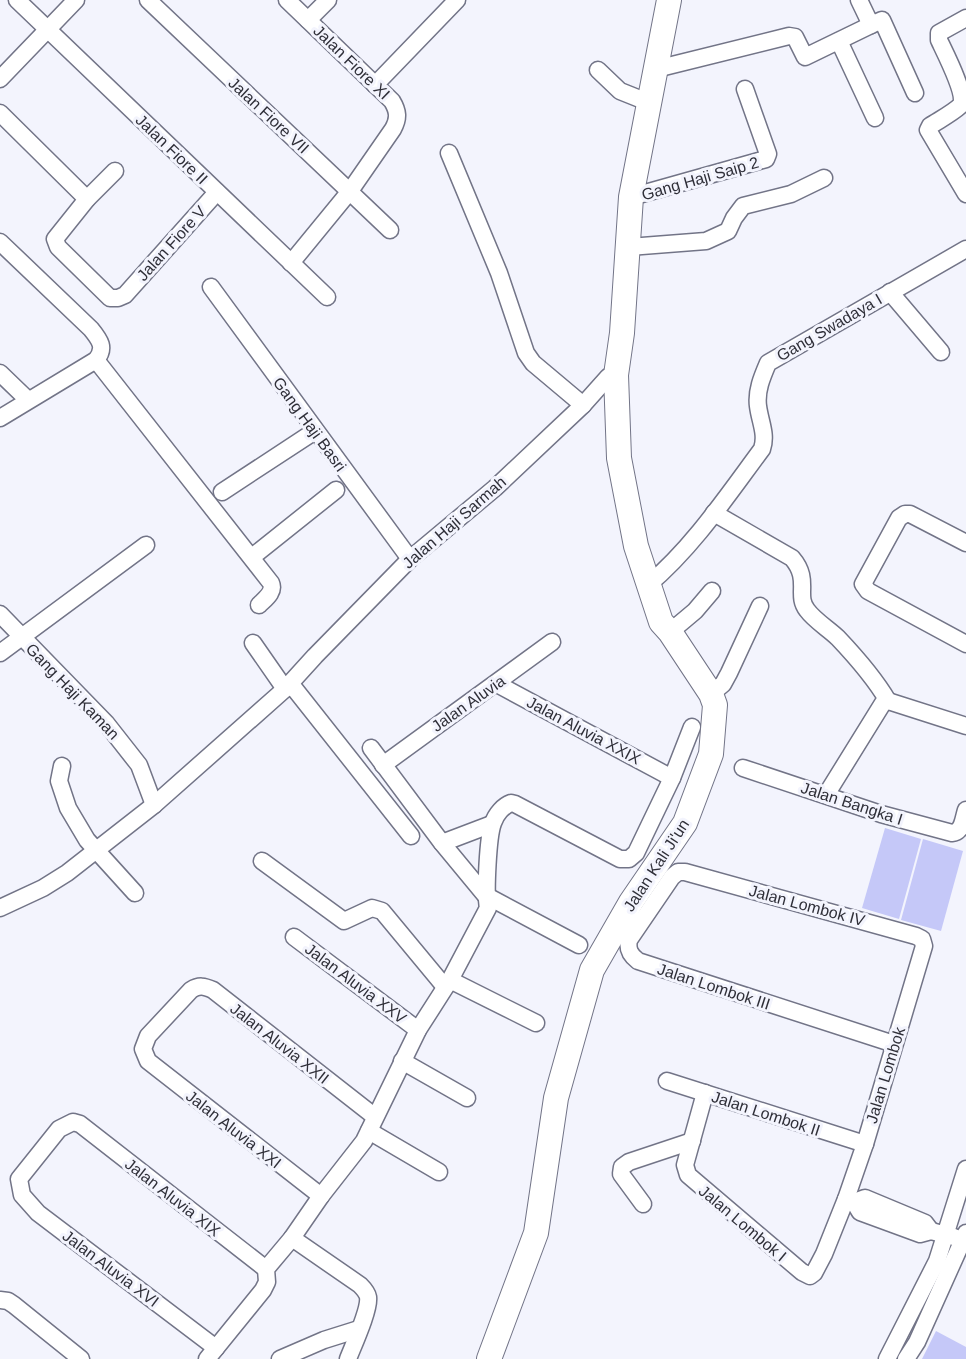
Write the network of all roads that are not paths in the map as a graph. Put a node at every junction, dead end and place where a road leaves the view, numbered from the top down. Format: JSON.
{"nodes":[{"id":1,"x":17,"y":0,"type":"edge"},
{"id":2,"x":76,"y":0,"type":"edge"},
{"id":3,"x":148,"y":0,"type":"edge"},
{"id":4,"x":287,"y":0,"type":"edge"},
{"id":5,"x":328,"y":0,"type":"edge"},
{"id":6,"x":457,"y":0,"type":"edge"},
{"id":7,"x":669,"y":0,"type":"edge"},
{"id":8,"x":859,"y":0,"type":"edge"},
{"id":9,"x":966,"y":18,"type":"edge"},
{"id":10,"x":308,"y":20,"type":"junction"},
{"id":11,"x":871,"y":26,"type":"junction"},
{"id":12,"x":48,"y":30,"type":"junction"},
{"id":13,"x":839,"y":41,"type":"junction"},
{"id":14,"x":656,"y":69,"type":"junction"},
{"id":15,"x":598,"y":70,"type":"dead end"},
{"id":16,"x":0,"y":80,"type":"edge"},
{"id":17,"x":375,"y":85,"type":"junction"},
{"id":18,"x":745,"y":89,"type":"dead end"},
{"id":19,"x":915,"y":93,"type":"dead end"},
{"id":20,"x":650,"y":103,"type":"junction"},
{"id":21,"x":0,"y":113,"type":"edge"},
{"id":22,"x":874,"y":118,"type":"dead end"},
{"id":23,"x":449,"y":153,"type":"dead end"},
{"id":24,"x":115,"y":171,"type":"dead end"},
{"id":25,"x":824,"y":178,"type":"dead end"},
{"id":26,"x":350,"y":191,"type":"junction"},
{"id":27,"x":218,"y":192,"type":"junction"},
{"id":28,"x":966,"y":194,"type":"edge"},
{"id":29,"x":631,"y":197,"type":"junction"},
{"id":30,"x":87,"y":199,"type":"junction"},
{"id":31,"x":390,"y":230,"type":"dead end"},
{"id":32,"x":0,"y":242,"type":"edge"},
{"id":33,"x":629,"y":247,"type":"junction"},
{"id":34,"x":966,"y":249,"type":"edge"},
{"id":35,"x":291,"y":263,"type":"junction"},
{"id":36,"x":211,"y":287,"type":"dead end"},
{"id":37,"x":890,"y":292,"type":"junction"},
{"id":38,"x":327,"y":297,"type":"dead end"},
{"id":39,"x":941,"y":352,"type":"dead end"},
{"id":40,"x":96,"y":360,"type":"junction"},
{"id":41,"x":0,"y":374,"type":"edge"},
{"id":42,"x":616,"y":375,"type":"junction"},
{"id":43,"x":28,"y":400,"type":"junction"},
{"id":44,"x":583,"y":405,"type":"junction"},
{"id":45,"x":0,"y":418,"type":"edge"},
{"id":46,"x":315,"y":431,"type":"junction"},
{"id":47,"x":336,"y":490,"type":"dead end"},
{"id":48,"x":222,"y":492,"type":"dead end"},
{"id":49,"x":714,"y":513,"type":"junction"},
{"id":50,"x":966,"y":543,"type":"edge"},
{"id":51,"x":146,"y":545,"type":"dead end"},
{"id":52,"x":252,"y":557,"type":"junction"},
{"id":53,"x":410,"y":560,"type":"junction"},
{"id":54,"x":648,"y":585,"type":"junction"},
{"id":55,"x":712,"y":591,"type":"dead end"},
{"id":56,"x":258,"y":605,"type":"dead end"},
{"id":57,"x":759,"y":606,"type":"dead end"},
{"id":58,"x":0,"y":614,"type":"edge"},
{"id":59,"x":670,"y":632,"type":"junction"},
{"id":60,"x":21,"y":637,"type":"junction"},
{"id":61,"x":552,"y":642,"type":"dead end"},
{"id":62,"x":254,"y":644,"type":"dead end"},
{"id":63,"x":966,"y":644,"type":"edge"},
{"id":64,"x":0,"y":653,"type":"edge"},
{"id":65,"x":497,"y":684,"type":"junction"},
{"id":66,"x":288,"y":686,"type":"junction"},
{"id":67,"x":711,"y":694,"type":"junction"},
{"id":68,"x":888,"y":701,"type":"junction"},
{"id":69,"x":966,"y":726,"type":"edge"},
{"id":70,"x":692,"y":727,"type":"dead end"},
{"id":71,"x":371,"y":748,"type":"dead end"},
{"id":72,"x":383,"y":765,"type":"junction"},
{"id":73,"x":62,"y":766,"type":"dead end"},
{"id":74,"x":743,"y":768,"type":"dead end"},
{"id":75,"x":672,"y":778,"type":"junction"},
{"id":76,"x":826,"y":795,"type":"junction"},
{"id":77,"x":154,"y":805,"type":"junction"},
{"id":78,"x":966,"y":810,"type":"edge"},
{"id":79,"x":492,"y":824,"type":"junction"},
{"id":80,"x":411,"y":836,"type":"dead end"},
{"id":81,"x":442,"y":843,"type":"junction"},
{"id":82,"x":97,"y":849,"type":"junction"},
{"id":83,"x":262,"y":861,"type":"dead end"},
{"id":84,"x":678,"y":872,"type":"joint"},
{"id":85,"x":135,"y":893,"type":"dead end"},
{"id":86,"x":485,"y":895,"type":"junction"},
{"id":87,"x":0,"y":908,"type":"edge"},
{"id":88,"x":294,"y":937,"type":"dead end"},
{"id":89,"x":579,"y":945,"type":"dead end"},
{"id":90,"x":923,"y":951,"type":"joint"},
{"id":91,"x":447,"y":983,"type":"junction"},
{"id":92,"x":536,"y":1023,"type":"dead end"},
{"id":93,"x":418,"y":1030,"type":"junction"},
{"id":94,"x":894,"y":1044,"type":"junction"},
{"id":95,"x":148,"y":1061,"type":"joint"},
{"id":96,"x":402,"y":1061,"type":"junction"},
{"id":97,"x":668,"y":1081,"type":"dead end"},
{"id":98,"x":705,"y":1093,"type":"junction"},
{"id":99,"x":467,"y":1098,"type":"dead end"},
{"id":100,"x":80,"y":1124,"type":"joint"},
{"id":101,"x":372,"y":1124,"type":"junction"},
{"id":102,"x":692,"y":1141,"type":"junction"},
{"id":103,"x":865,"y":1144,"type":"junction"},
{"id":104,"x":966,"y":1169,"type":"edge"},
{"id":105,"x":439,"y":1172,"type":"dead end"},
{"id":106,"x":321,"y":1196,"type":"junction"},
{"id":107,"x":850,"y":1200,"type":"junction"},
{"id":108,"x":643,"y":1204,"type":"dead end"},
{"id":109,"x":938,"y":1233,"type":"junction"},
{"id":110,"x":965,"y":1236,"type":"edge"},
{"id":111,"x":292,"y":1238,"type":"junction"},
{"id":112,"x":266,"y":1269,"type":"junction"},
{"id":113,"x":810,"y":1276,"type":"joint"},
{"id":114,"x":4,"y":1300,"type":"edge"},
{"id":115,"x":360,"y":1329,"type":"junction"},
{"id":116,"x":212,"y":1354,"type":"edge"},
{"id":117,"x":81,"y":1359,"type":"edge"},
{"id":118,"x":280,"y":1359,"type":"edge"},
{"id":119,"x":348,"y":1359,"type":"edge"},
{"id":120,"x":489,"y":1359,"type":"edge"},
{"id":121,"x":887,"y":1359,"type":"edge"},
{"id":122,"x":906,"y":1359,"type":"edge"}],
"edges":[{"from":1,"to":12,"type":"street","name":"Jalan Fiore II"},
{"from":2,"to":12,"type":"street"},
{"from":3,"to":26,"type":"street","name":"Jalan Fiore VII"},
{"from":4,"to":10,"type":"street","name":"Jalan Fiore XI"},
{"from":5,"to":10,"type":"street"},
{"from":6,"to":17,"type":"street"},
{"from":7,"to":14,"type":"street"},
{"from":8,"to":11,"type":"street"},
{"from":9,"to":28,"type":"street"},
{"from":10,"to":17,"type":"street","name":"Jalan Fiore XI"},
{"from":11,"to":13,"type":"street"},
{"from":11,"to":19,"type":"street"},
{"from":12,"to":16,"type":"street"},
{"from":12,"to":27,"type":"street","name":"Jalan Fiore II"},
{"from":13,"to":14,"type":"street"},
{"from":13,"to":22,"type":"street"},
{"from":14,"to":20,"type":"street"},
{"from":15,"to":20,"type":"street"},
{"from":17,"to":26,"type":"street","name":"Jalan Fiore XI"},
{"from":18,"to":29,"type":"street","name":"Gang Haji Saip 2"},
{"from":20,"to":29,"type":"street"},
{"from":21,"to":30,"type":"street"},
{"from":23,"to":44,"type":"street"},
{"from":24,"to":30,"type":"street"},
{"from":25,"to":33,"type":"street"},
{"from":26,"to":31,"type":"street","name":"Jalan Fiore VII"},
{"from":26,"to":35,"type":"street","name":"Jalan Fiore XI"},
{"from":27,"to":30,"type":"street","name":"Jalan Fiore V"},
{"from":27,"to":35,"type":"street","name":"Jalan Fiore II"},
{"from":29,"to":33,"type":"street"},
{"from":32,"to":40,"type":"street"},
{"from":33,"to":42,"type":"street"},
{"from":34,"to":37,"type":"street","name":"Gang Swadaya I"},
{"from":35,"to":38,"type":"street","name":"Jalan Fiore II"},
{"from":36,"to":46,"type":"street","name":"Gang Haji Basri"},
{"from":37,"to":39,"type":"street"},
{"from":37,"to":49,"type":"street","name":"Gang Swadaya I"},
{"from":40,"to":43,"type":"street"},
{"from":40,"to":52,"type":"street"},
{"from":41,"to":43,"type":"street"},
{"from":42,"to":44,"type":"street","name":"Jalan Haji Sarmah"},
{"from":42,"to":54,"type":"street","name":"Jalan Kali Ji'un"},
{"from":43,"to":45,"type":"street"},
{"from":44,"to":53,"type":"street","name":"Jalan Haji Sarmah"},
{"from":46,"to":48,"type":"street"},
{"from":46,"to":53,"type":"street","name":"Gang Haji Basri"},
{"from":47,"to":52,"type":"street"},
{"from":49,"to":54,"type":"street","name":"Gang Swadaya I"},
{"from":49,"to":68,"type":"street"},
{"from":50,"to":63,"type":"street"},
{"from":51,"to":60,"type":"street"},
{"from":52,"to":56,"type":"street"},
{"from":53,"to":66,"type":"street","name":"Jalan Haji Sarmah"},
{"from":54,"to":59,"type":"street","name":"Jalan Kali Ji'un"},
{"from":55,"to":59,"type":"street"},
{"from":57,"to":67,"type":"street"},
{"from":58,"to":60,"type":"street","name":"Gang Haji Kaman"},
{"from":59,"to":67,"type":"street","name":"Jalan Kali Ji'un"},
{"from":60,"to":64,"type":"street"},
{"from":60,"to":77,"type":"street","name":"Gang Haji Kaman"},
{"from":61,"to":65,"type":"street","name":"Jalan Aluvia"},
{"from":62,"to":66,"type":"street"},
{"from":65,"to":72,"type":"street","name":"Jalan Aluvia"},
{"from":65,"to":75,"type":"street","name":"Jalan Aluvia XXIX"},
{"from":66,"to":77,"type":"street","name":"Jalan Haji Sarmah"},
{"from":66,"to":80,"type":"street"},
{"from":67,"to":120,"type":"street","name":"Jalan Kali Ji'un"},
{"from":68,"to":69,"type":"street"},
{"from":68,"to":76,"type":"street"},
{"from":70,"to":75,"type":"street"},
{"from":71,"to":72,"type":"street"},
{"from":72,"to":81,"type":"street"},
{"from":73,"to":82,"type":"street"},
{"from":74,"to":76,"type":"street","name":"Jalan Bangka I"},
{"from":75,"to":79,"type":"street"},
{"from":76,"to":78,"type":"street","name":"Jalan Bangka I"},
{"from":77,"to":82,"type":"street","name":"Jalan Haji Sarmah"},
{"from":79,"to":81,"type":"street"},
{"from":79,"to":86,"type":"street"},
{"from":81,"to":86,"type":"street"},
{"from":82,"to":85,"type":"street"},
{"from":82,"to":87,"type":"street","name":"Jalan Haji Sarmah"},
{"from":83,"to":91,"type":"street"},
{"from":84,"to":90,"type":"street","name":"Jalan Lombok IV"},
{"from":84,"to":94,"type":"street","name":"Jalan Lombok III"},
{"from":86,"to":89,"type":"street"},
{"from":86,"to":91,"type":"street"},
{"from":88,"to":93,"type":"street","name":"Jalan Aluvia XXV"},
{"from":90,"to":94,"type":"street","name":"Jalan Lombok"},
{"from":91,"to":92,"type":"street"},
{"from":91,"to":93,"type":"street"},
{"from":93,"to":96,"type":"street"},
{"from":94,"to":103,"type":"street","name":"Jalan Lombok"},
{"from":95,"to":101,"type":"street","name":"Jalan Aluvia XXII"},
{"from":95,"to":106,"type":"street","name":"Jalan Aluvia XXI"},
{"from":96,"to":99,"type":"street"},
{"from":96,"to":101,"type":"street"},
{"from":97,"to":98,"type":"street","name":"Jalan Lombok II"},
{"from":98,"to":102,"type":"street","name":"Jalan Lombok I"},
{"from":98,"to":103,"type":"street","name":"Jalan Lombok II"},
{"from":100,"to":112,"type":"street","name":"Jalan Aluvia XIX"},
{"from":100,"to":116,"type":"street","name":"Jalan Aluvia XVI"},
{"from":101,"to":105,"type":"street"},
{"from":101,"to":106,"type":"street"},
{"from":102,"to":108,"type":"street"},
{"from":102,"to":113,"type":"street","name":"Jalan Lombok I"},
{"from":103,"to":107,"type":"street","name":"Jalan Lombok"},
{"from":104,"to":109,"type":"street"},
{"from":106,"to":111,"type":"street"},
{"from":107,"to":109,"type":"street"},
{"from":107,"to":113,"type":"street","name":"Jalan Lombok"},
{"from":109,"to":110,"type":"street"},
{"from":109,"to":121,"type":"street"},
{"from":110,"to":122,"type":"street"},
{"from":111,"to":112,"type":"street"},
{"from":111,"to":115,"type":"street"},
{"from":112,"to":116,"type":"street"},
{"from":114,"to":117,"type":"street"},
{"from":115,"to":118,"type":"street"},
{"from":115,"to":119,"type":"street"}]}
